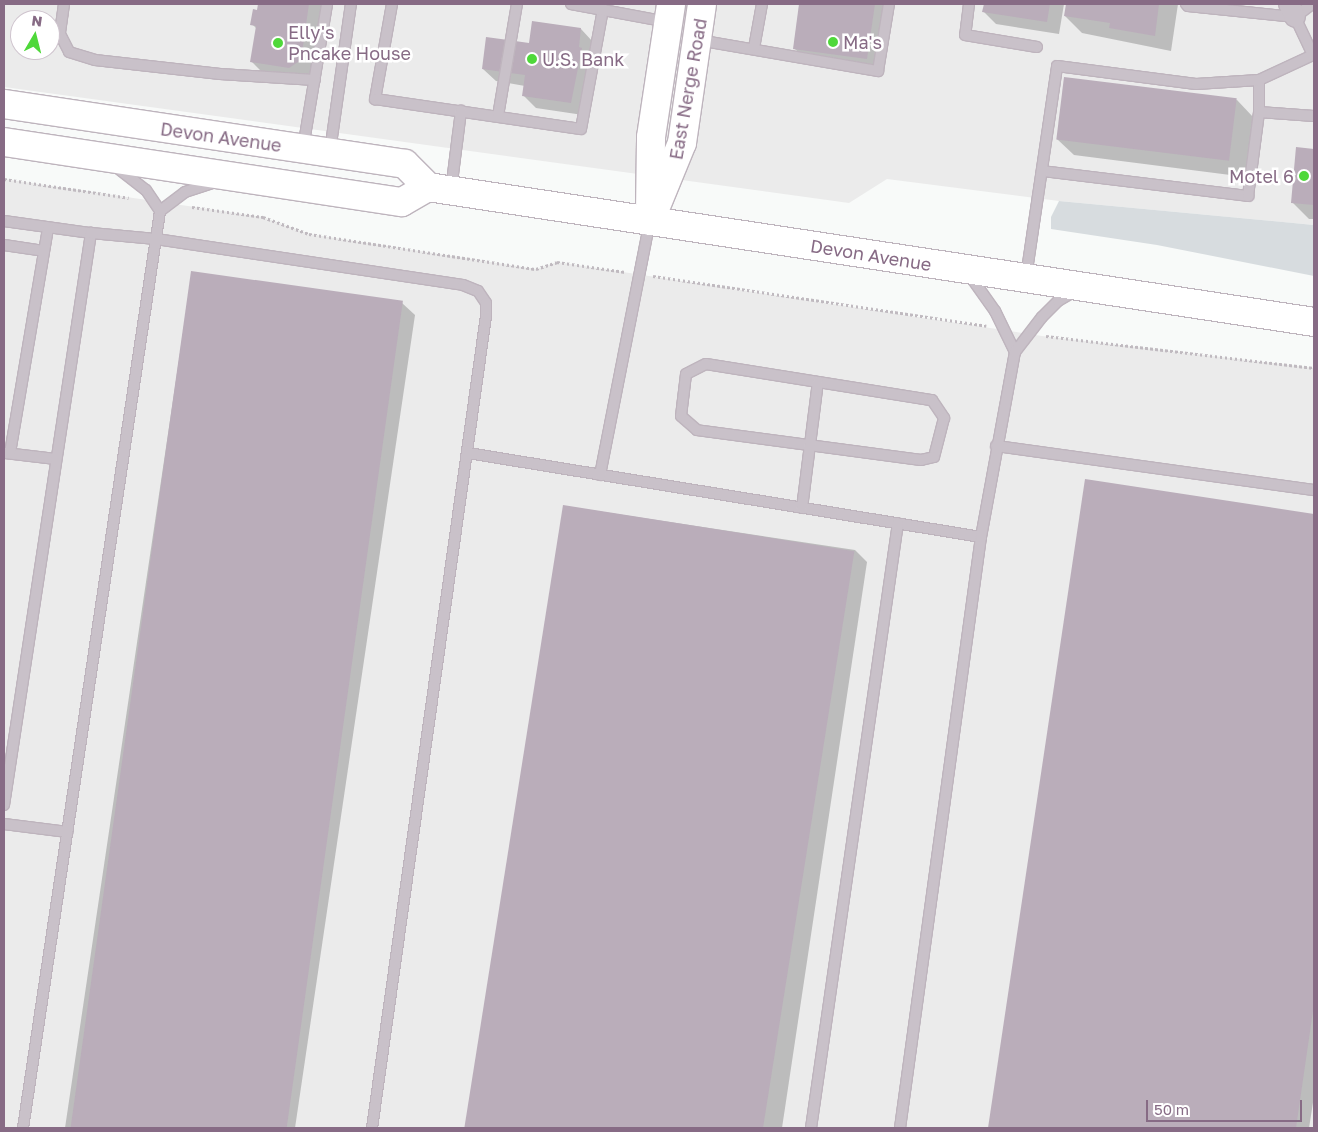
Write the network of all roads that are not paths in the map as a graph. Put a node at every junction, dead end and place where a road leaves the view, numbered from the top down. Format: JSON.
{"nodes":[{"id":1,"x":64,"y":4,"type":"edge"},
{"id":2,"x":327,"y":4,"type":"edge"},
{"id":3,"x":351,"y":4,"type":"edge"},
{"id":4,"x":392,"y":4,"type":"edge"},
{"id":5,"x":517,"y":4,"type":"edge"},
{"id":6,"x":571,"y":4,"type":"edge"},
{"id":7,"x":702,"y":4,"type":"edge"},
{"id":8,"x":762,"y":4,"type":"edge"},
{"id":9,"x":889,"y":4,"type":"edge"},
{"id":10,"x":969,"y":4,"type":"edge"},
{"id":11,"x":1186,"y":4,"type":"edge"},
{"id":12,"x":1312,"y":4,"type":"edge"},
{"id":13,"x":597,"y":7,"type":"edge"},
{"id":14,"x":1292,"y":10,"type":"edge"},
{"id":15,"x":670,"y":13,"type":"edge"},
{"id":16,"x":697,"y":40,"type":"junction"},
{"id":17,"x":1037,"y":47,"type":"dead end"},
{"id":18,"x":754,"y":48,"type":"junction"},
{"id":19,"x":1314,"y":55,"type":"edge"},
{"id":20,"x":315,"y":80,"type":"junction"},
{"id":21,"x":1259,"y":80,"type":"junction"},
{"id":22,"x":4,"y":104,"type":"edge"},
{"id":23,"x":461,"y":112,"type":"junction"},
{"id":24,"x":1259,"y":112,"type":"junction"},
{"id":25,"x":498,"y":116,"type":"junction"},
{"id":26,"x":1314,"y":116,"type":"edge"},
{"id":27,"x":4,"y":142,"type":"edge"},
{"id":28,"x":303,"y":149,"type":"junction"},
{"id":29,"x":330,"y":152,"type":"junction"},
{"id":30,"x":102,"y":156,"type":"junction"},
{"id":31,"x":1042,"y":171,"type":"junction"},
{"id":32,"x":232,"y":176,"type":"junction"},
{"id":33,"x":440,"y":189,"type":"junction"},
{"id":34,"x":160,"y":211,"type":"junction"},
{"id":35,"x":4,"y":221,"type":"edge"},
{"id":36,"x":650,"y":221,"type":"junction"},
{"id":37,"x":48,"y":228,"type":"junction"},
{"id":38,"x":91,"y":233,"type":"junction"},
{"id":39,"x":156,"y":238,"type":"junction"},
{"id":40,"x":4,"y":245,"type":"edge"},
{"id":41,"x":44,"y":251,"type":"junction"},
{"id":42,"x":966,"y":270,"type":"junction"},
{"id":43,"x":1026,"y":279,"type":"junction"},
{"id":44,"x":1081,"y":288,"type":"junction"},
{"id":45,"x":1314,"y":322,"type":"edge"},
{"id":46,"x":1015,"y":352,"type":"junction"},
{"id":47,"x":818,"y":382,"type":"junction"},
{"id":48,"x":810,"y":445,"type":"junction"},
{"id":49,"x":996,"y":446,"type":"junction"},
{"id":50,"x":7,"y":453,"type":"edge"},
{"id":51,"x":468,"y":453,"type":"junction"},
{"id":52,"x":56,"y":459,"type":"junction"},
{"id":53,"x":600,"y":475,"type":"junction"},
{"id":54,"x":1314,"y":490,"type":"edge"},
{"id":55,"x":802,"y":508,"type":"junction"},
{"id":56,"x":898,"y":523,"type":"junction"},
{"id":57,"x":981,"y":537,"type":"junction"},
{"id":58,"x":4,"y":805,"type":"edge"},
{"id":59,"x":4,"y":824,"type":"edge"},
{"id":60,"x":67,"y":832,"type":"junction"},
{"id":61,"x":24,"y":1128,"type":"edge"},
{"id":62,"x":372,"y":1128,"type":"edge"},
{"id":63,"x":811,"y":1128,"type":"edge"},
{"id":64,"x":900,"y":1128,"type":"edge"}],
"edges":[{"from":1,"to":20,"type":"lane"},
{"from":2,"to":20,"type":"lane"},
{"from":3,"to":29,"type":"lane"},
{"from":4,"to":23,"type":"lane"},
{"from":5,"to":25,"type":"lane"},
{"from":6,"to":13,"type":"lane"},
{"from":7,"to":16,"type":"main road","name":"East Nerge Road"},
{"from":8,"to":18,"type":"lane"},
{"from":9,"to":18,"type":"lane"},
{"from":10,"to":17,"type":"lane"},
{"from":11,"to":14,"type":"lane"},
{"from":12,"to":14,"type":"lane"},
{"from":13,"to":15,"type":"lane"},
{"from":13,"to":25,"type":"lane"},
{"from":14,"to":19,"type":"lane"},
{"from":15,"to":36,"type":"main road","name":"East Nerge Road"},
{"from":16,"to":18,"type":"lane"},
{"from":16,"to":36,"type":"main road","name":"East Nerge Road"},
{"from":19,"to":21,"type":"lane"},
{"from":20,"to":28,"type":"lane"},
{"from":21,"to":24,"type":"lane"},
{"from":21,"to":31,"type":"lane"},
{"from":22,"to":28,"type":"main road","name":"Devon Avenue"},
{"from":23,"to":25,"type":"lane"},
{"from":23,"to":33,"type":"lane"},
{"from":24,"to":26,"type":"lane"},
{"from":24,"to":31,"type":"lane"},
{"from":27,"to":30,"type":"main road","name":"Devon Avenue"},
{"from":28,"to":29,"type":"main road","name":"Devon Avenue"},
{"from":29,"to":33,"type":"main road","name":"Devon Avenue"},
{"from":30,"to":32,"type":"main road","name":"Devon Avenue"},
{"from":30,"to":34,"type":"lane"},
{"from":31,"to":43,"type":"lane"},
{"from":32,"to":33,"type":"main road","name":"Devon Avenue"},
{"from":32,"to":34,"type":"lane"},
{"from":33,"to":36,"type":"main road","name":"Devon Avenue"},
{"from":34,"to":39,"type":"lane"},
{"from":35,"to":37,"type":"lane"},
{"from":36,"to":42,"type":"main road","name":"Devon Avenue"},
{"from":36,"to":53,"type":"lane"},
{"from":37,"to":38,"type":"lane"},
{"from":37,"to":41,"type":"lane"},
{"from":38,"to":39,"type":"lane"},
{"from":38,"to":52,"type":"lane"},
{"from":39,"to":51,"type":"lane"},
{"from":39,"to":60,"type":"lane"},
{"from":40,"to":41,"type":"lane"},
{"from":41,"to":50,"type":"lane"},
{"from":42,"to":43,"type":"main road","name":"Devon Avenue"},
{"from":42,"to":46,"type":"lane"},
{"from":43,"to":44,"type":"main road","name":"Devon Avenue"},
{"from":44,"to":45,"type":"main road","name":"Devon Avenue"},
{"from":44,"to":46,"type":"lane"},
{"from":46,"to":49,"type":"lane"},
{"from":47,"to":48,"type":"lane"},
{"from":47,"to":48,"type":"lane"},
{"from":47,"to":48,"type":"lane"},
{"from":48,"to":55,"type":"lane"},
{"from":49,"to":54,"type":"lane"},
{"from":49,"to":57,"type":"lane"},
{"from":50,"to":52,"type":"lane"},
{"from":51,"to":53,"type":"lane"},
{"from":51,"to":62,"type":"lane"},
{"from":52,"to":58,"type":"lane"},
{"from":53,"to":55,"type":"lane"},
{"from":55,"to":56,"type":"lane"},
{"from":56,"to":57,"type":"lane"},
{"from":56,"to":63,"type":"lane"},
{"from":57,"to":64,"type":"lane"},
{"from":59,"to":60,"type":"lane"},
{"from":60,"to":61,"type":"lane"}]}
